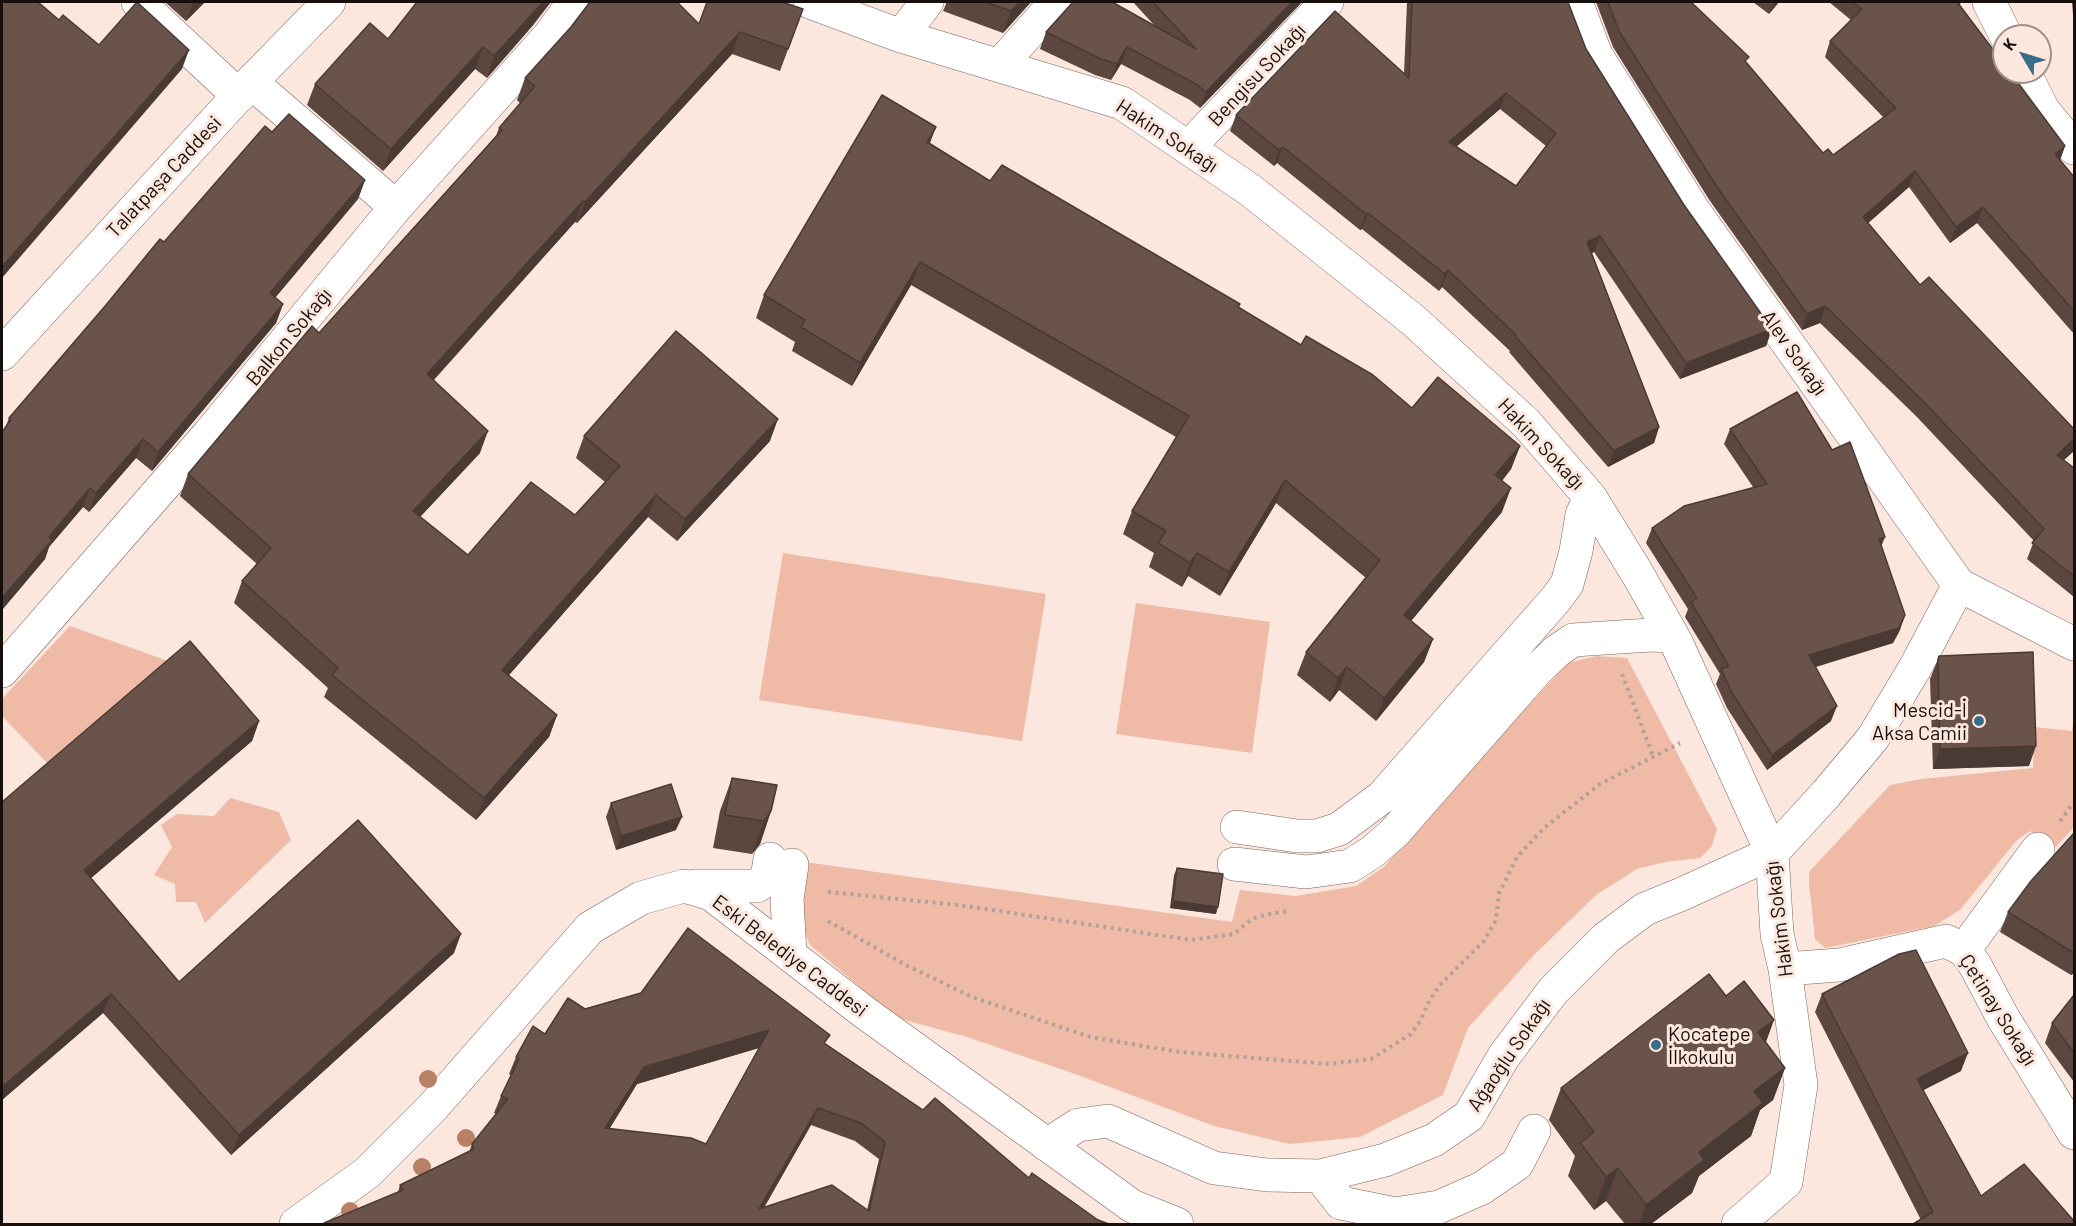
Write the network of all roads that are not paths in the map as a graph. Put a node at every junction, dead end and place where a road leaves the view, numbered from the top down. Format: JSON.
{"nodes":[{"id":1,"x":138,"y":2,"type":"edge"},
{"id":2,"x":329,"y":2,"type":"edge"},
{"id":3,"x":574,"y":2,"type":"edge"},
{"id":4,"x":810,"y":2,"type":"edge"},
{"id":5,"x":927,"y":2,"type":"edge"},
{"id":6,"x":1056,"y":2,"type":"edge"},
{"id":7,"x":1327,"y":2,"type":"edge"},
{"id":8,"x":1576,"y":2,"type":"edge"},
{"id":9,"x":1989,"y":2,"type":"edge"},
{"id":10,"x":2000,"y":24,"type":"edge"},
{"id":11,"x":901,"y":36,"type":"junction"},
{"id":12,"x":1000,"y":65,"type":"junction"},
{"id":13,"x":2030,"y":84,"type":"edge"},
{"id":14,"x":245,"y":89,"type":"junction"},
{"id":15,"x":1188,"y":148,"type":"junction"},
{"id":16,"x":2074,"y":148,"type":"edge"},
{"id":17,"x":396,"y":207,"type":"junction"},
{"id":18,"x":2,"y":354,"type":"edge"},
{"id":19,"x":1590,"y":497,"type":"junction"},
{"id":20,"x":1959,"y":585,"type":"junction"},
{"id":21,"x":1672,"y":636,"type":"junction"},
{"id":22,"x":2074,"y":644,"type":"edge"},
{"id":23,"x":2,"y":671,"type":"edge"},
{"id":24,"x":1237,"y":827,"type":"dead end"},
{"id":25,"x":2038,"y":849,"type":"dead end"},
{"id":26,"x":1772,"y":853,"type":"junction"},
{"id":27,"x":1234,"y":864,"type":"dead end"},
{"id":28,"x":684,"y":886,"type":"junction"},
{"id":29,"x":1964,"y":950,"type":"junction"},
{"id":30,"x":790,"y":955,"type":"junction"},
{"id":31,"x":1785,"y":969,"type":"junction"},
{"id":32,"x":1534,"y":1131,"type":"dead end"},
{"id":33,"x":2074,"y":1134,"type":"edge"},
{"id":34,"x":1047,"y":1145,"type":"junction"},
{"id":35,"x":1320,"y":1176,"type":"junction"},
{"id":36,"x":296,"y":1224,"type":"edge"},
{"id":37,"x":1177,"y":1224,"type":"edge"},
{"id":38,"x":1738,"y":1224,"type":"edge"}],
"edges":[{"from":1,"to":14,"type":"street"},
{"from":2,"to":14,"type":"street","name":"Talatpaşa Caddesi"},
{"from":3,"to":17,"type":"street","name":"Balkon Sokağı"},
{"from":4,"to":11,"type":"street","name":"Hakim Sokağı"},
{"from":5,"to":11,"type":"street"},
{"from":6,"to":12,"type":"street"},
{"from":7,"to":15,"type":"street","name":"Bengisu Sokağı"},
{"from":8,"to":20,"type":"street","name":"Alev Sokağı"},
{"from":9,"to":10,"type":"street"},
{"from":11,"to":12,"type":"street","name":"Hakim Sokağı"},
{"from":12,"to":15,"type":"street","name":"Hakim Sokağı"},
{"from":13,"to":16,"type":"street"},
{"from":14,"to":17,"type":"street"},
{"from":14,"to":18,"type":"street","name":"Talatpaşa Caddesi"},
{"from":15,"to":19,"type":"street","name":"Hakim Sokağı"},
{"from":17,"to":23,"type":"street","name":"Balkon Sokağı"},
{"from":19,"to":21,"type":"street","name":"Hakim Sokağı"},
{"from":19,"to":24,"type":"street"},
{"from":20,"to":22,"type":"street","name":"Alev Sokağı"},
{"from":20,"to":26,"type":"street","name":"Ağaoğlu Sokağı"},
{"from":21,"to":26,"type":"street","name":"Hakim Sokağı"},
{"from":21,"to":27,"type":"street"},
{"from":25,"to":29,"type":"street"},
{"from":26,"to":31,"type":"street","name":"Hakim Sokağı"},
{"from":26,"to":35,"type":"street","name":"Ağaoğlu Sokağı"},
{"from":28,"to":30,"type":"street","name":"Eski Belediye Caddesi"},
{"from":28,"to":30,"type":"street"},
{"from":28,"to":36,"type":"street"},
{"from":29,"to":31,"type":"street","name":"Çetinay Sokağı"},
{"from":29,"to":33,"type":"street","name":"Çetinay Sokağı"},
{"from":30,"to":34,"type":"street","name":"Eski Belediye Caddesi"},
{"from":31,"to":38,"type":"street","name":"Hakim Sokağı"},
{"from":32,"to":35,"type":"street"},
{"from":34,"to":35,"type":"street","name":"Ağaoğlu Sokağı"},
{"from":34,"to":37,"type":"street","name":"Eski Belediye Caddesi"}]}
